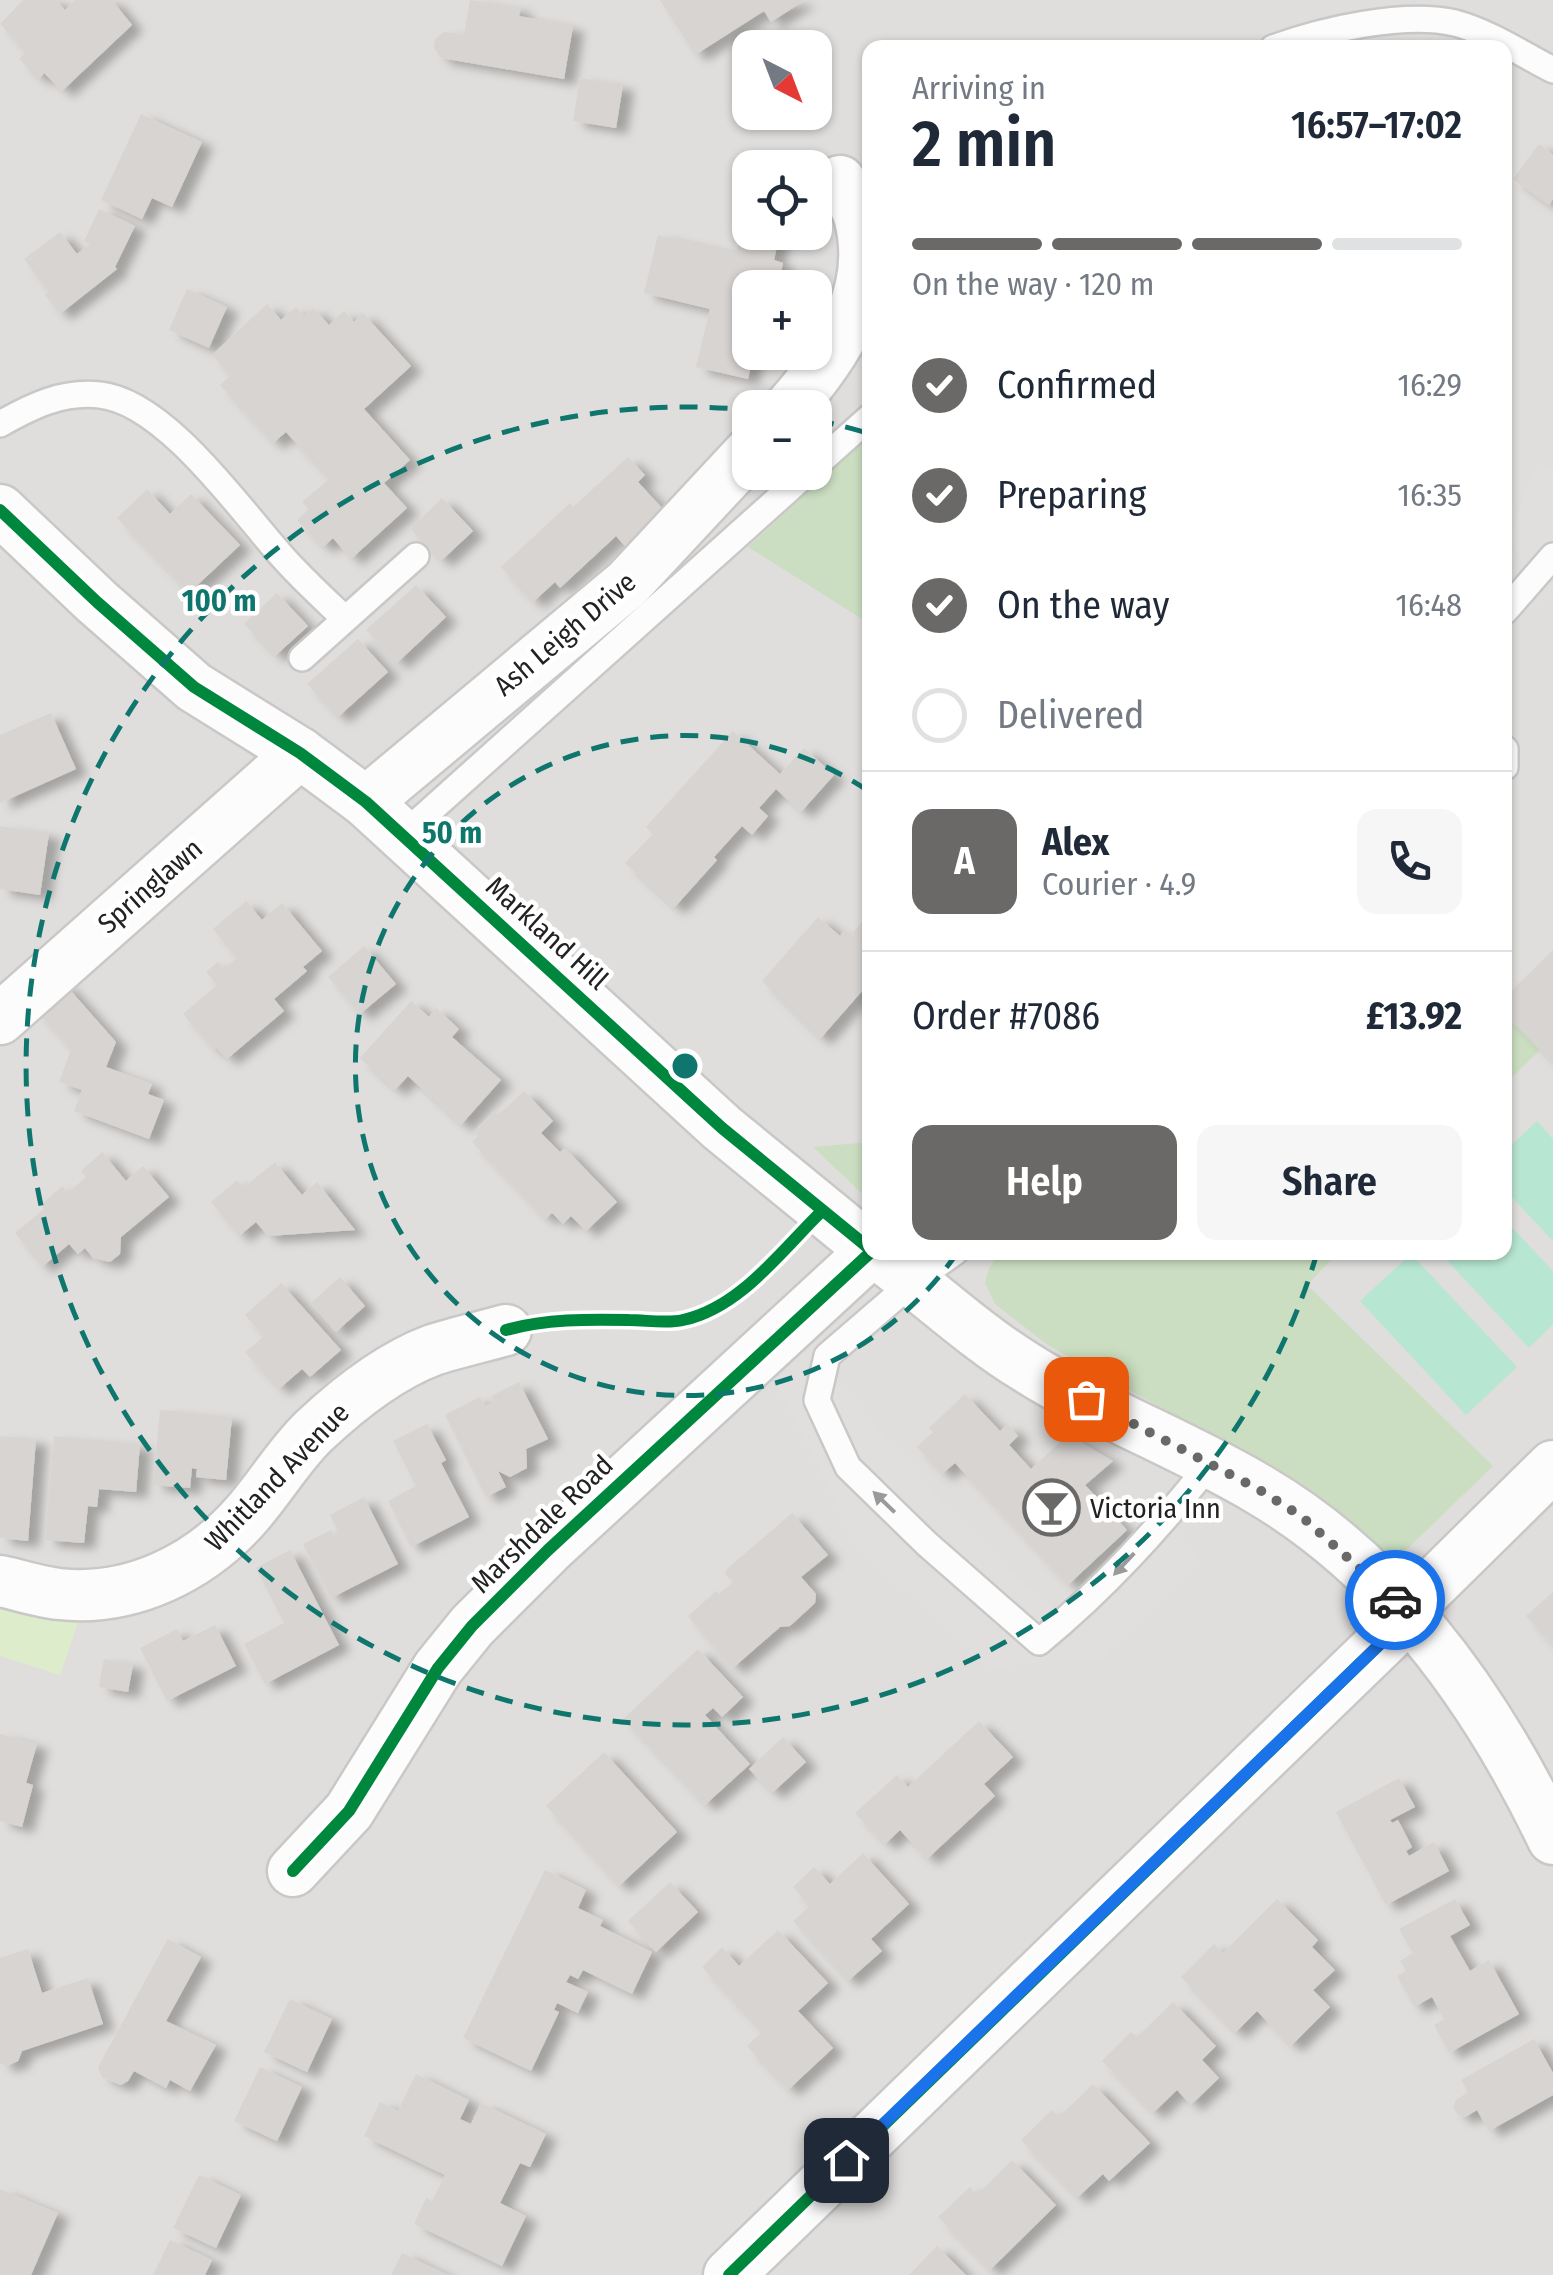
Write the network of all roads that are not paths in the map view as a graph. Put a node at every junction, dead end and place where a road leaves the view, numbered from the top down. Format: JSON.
{"nodes":[{"id":1,"x":1303,"y":40,"type":"edge"},
{"id":2,"x":1495,"y":40,"type":"edge"},
{"id":3,"x":1512,"y":49,"type":"edge"},
{"id":4,"x":1553,"y":70,"type":"edge"},
{"id":5,"x":840,"y":181,"type":"dead end"},
{"id":6,"x":862,"y":239,"type":"edge"},
{"id":7,"x":862,"y":276,"type":"edge"},
{"id":8,"x":805,"y":390,"type":"edge"},
{"id":9,"x":0,"y":424,"type":"edge"},
{"id":10,"x":862,"y":424,"type":"edge"},
{"id":11,"x":832,"y":451,"type":"edge"},
{"id":12,"x":732,"y":471,"type":"edge"},
{"id":13,"x":788,"y":490,"type":"edge"},
{"id":14,"x":0,"y":510,"type":"edge"},
{"id":15,"x":416,"y":556,"type":"dead end"},
{"id":16,"x":1553,"y":556,"type":"edge"},
{"id":17,"x":1512,"y":603,"type":"edge"},
{"id":18,"x":344,"y":619,"type":"junction"},
{"id":19,"x":302,"y":658,"type":"dead end"},
{"id":20,"x":300,"y":753,"type":"junction"},
{"id":21,"x":366,"y":802,"type":"junction"},
{"id":22,"x":403,"y":836,"type":"junction"},
{"id":23,"x":0,"y":1019,"type":"edge"},
{"id":24,"x":862,"y":1243,"type":"edge"},
{"id":25,"x":862,"y":1260,"type":"edge"},
{"id":26,"x":884,"y":1260,"type":"edge"},
{"id":27,"x":944,"y":1260,"type":"edge"},
{"id":28,"x":914,"y":1282,"type":"junction"},
{"id":29,"x":506,"y":1330,"type":"dead end"},
{"id":30,"x":1210,"y":1464,"type":"junction"},
{"id":31,"x":1553,"y":1466,"type":"edge"},
{"id":32,"x":0,"y":1581,"type":"edge"},
{"id":33,"x":1408,"y":1613,"type":"junction"},
{"id":34,"x":1553,"y":1839,"type":"edge"},
{"id":35,"x":293,"y":1871,"type":"dead end"},
{"id":36,"x":729,"y":2275,"type":"edge"}],
"edges":[{"from":1,"to":2,"type":"lane"},
{"from":3,"to":4,"type":"lane"},
{"from":5,"to":6,"type":"street"},
{"from":7,"to":8,"type":"street"},
{"from":9,"to":18,"type":"lane"},
{"from":10,"to":11,"type":"lane"},
{"from":12,"to":21,"type":"street","name":"Ash Leigh Drive"},
{"from":13,"to":22,"type":"lane"},
{"from":14,"to":20,"type":"street","name":"Markland Hill"},
{"from":15,"to":18,"type":"lane"},
{"from":16,"to":17,"type":"lane"},
{"from":18,"to":19,"type":"lane"},
{"from":20,"to":21,"type":"street","name":"Markland Hill"},
{"from":20,"to":23,"type":"street","name":"Springlawn"},
{"from":21,"to":22,"type":"street","name":"Markland Hill"},
{"from":22,"to":24,"type":"street","name":"Markland Hill"},
{"from":25,"to":35,"type":"street","name":"Marshdale Road"},
{"from":26,"to":28,"type":"street","name":"Markland Hill"},
{"from":27,"to":28,"type":"lane"},
{"from":28,"to":30,"type":"street","name":"Markland Hill"},
{"from":30,"to":28,"type":"lane","one_way":true},
{"from":29,"to":32,"type":"street","name":"Whitland Avenue"},
{"from":30,"to":33,"type":"street","name":"Markland Hill"},
{"from":31,"to":33,"type":"street"},
{"from":33,"to":34,"type":"street","name":"Markland Hill"},
{"from":33,"to":36,"type":"street"}]}
